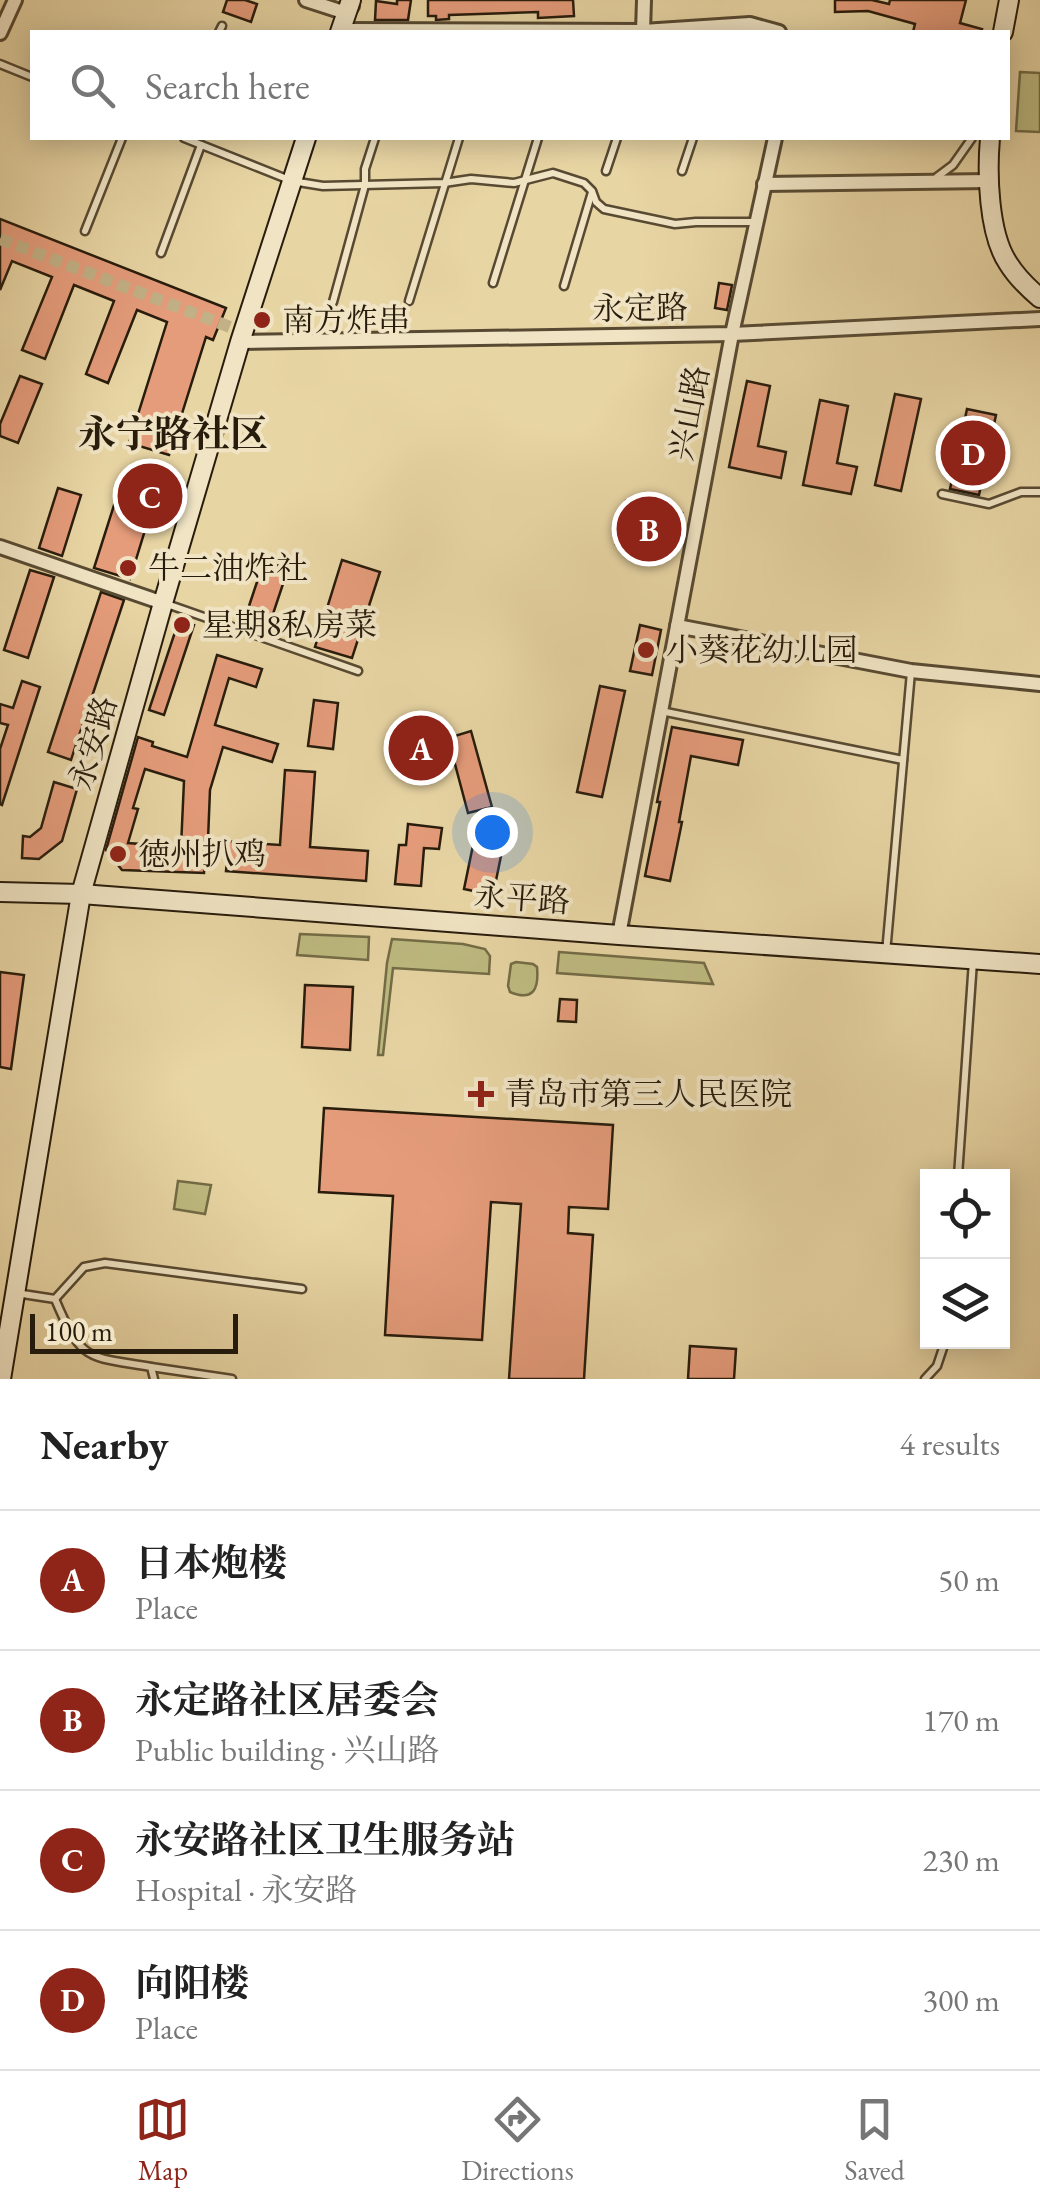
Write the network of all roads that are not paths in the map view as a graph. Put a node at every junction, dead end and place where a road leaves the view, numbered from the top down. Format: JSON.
{"nodes":[{"id":1,"x":14,"y":0,"type":"edge"},
{"id":2,"x":306,"y":0,"type":"edge"},
{"id":3,"x":644,"y":0,"type":"edge"},
{"id":4,"x":1008,"y":0,"type":"edge"},
{"id":5,"x":347,"y":15,"type":"edge"},
{"id":6,"x":722,"y":29,"type":"edge"},
{"id":7,"x":545,"y":30,"type":"edge"},
{"id":8,"x":644,"y":30,"type":"edge"},
{"id":9,"x":696,"y":30,"type":"edge"},
{"id":10,"x":772,"y":30,"type":"edge"},
{"id":11,"x":1004,"y":30,"type":"edge"},
{"id":12,"x":0,"y":32,"type":"edge"},
{"id":13,"x":0,"y":64,"type":"edge"},
{"id":14,"x":30,"y":76,"type":"edge"},
{"id":15,"x":121,"y":140,"type":"edge"},
{"id":16,"x":190,"y":140,"type":"edge"},
{"id":17,"x":305,"y":140,"type":"edge"},
{"id":18,"x":375,"y":140,"type":"edge"},
{"id":19,"x":458,"y":140,"type":"edge"},
{"id":20,"x":537,"y":140,"type":"edge"},
{"id":21,"x":615,"y":140,"type":"edge"},
{"id":22,"x":692,"y":140,"type":"edge"},
{"id":23,"x":775,"y":140,"type":"edge"},
{"id":24,"x":971,"y":140,"type":"edge"},
{"id":25,"x":990,"y":140,"type":"edge"},
{"id":26,"x":202,"y":144,"type":"junction"},
{"id":27,"x":682,"y":170,"type":"dead end"},
{"id":28,"x":606,"y":171,"type":"dead end"},
{"id":29,"x":525,"y":180,"type":"junction"},
{"id":30,"x":292,"y":181,"type":"junction"},
{"id":31,"x":928,"y":181,"type":"junction"},
{"id":32,"x":988,"y":181,"type":"junction"},
{"id":33,"x":444,"y":183,"type":"junction"},
{"id":34,"x":764,"y":184,"type":"junction"},
{"id":35,"x":365,"y":185,"type":"junction"},
{"id":36,"x":592,"y":191,"type":"junction"},
{"id":37,"x":756,"y":222,"type":"junction"},
{"id":38,"x":85,"y":231,"type":"dead end"},
{"id":39,"x":161,"y":253,"type":"dead end"},
{"id":40,"x":493,"y":283,"type":"dead end"},
{"id":41,"x":564,"y":286,"type":"dead end"},
{"id":42,"x":1040,"y":298,"type":"edge"},
{"id":43,"x":333,"y":302,"type":"dead end"},
{"id":44,"x":409,"y":302,"type":"dead end"},
{"id":45,"x":1040,"y":318,"type":"edge"},
{"id":46,"x":732,"y":334,"type":"junction"},
{"id":47,"x":240,"y":342,"type":"junction"},
{"id":48,"x":1040,"y":492,"type":"edge"},
{"id":49,"x":942,"y":494,"type":"dead end"},
{"id":50,"x":0,"y":547,"type":"edge"},
{"id":51,"x":163,"y":603,"type":"junction"},
{"id":52,"x":677,"y":626,"type":"junction"},
{"id":53,"x":358,"y":671,"type":"dead end"},
{"id":54,"x":911,"y":671,"type":"junction"},
{"id":55,"x":1040,"y":684,"type":"edge"},
{"id":56,"x":661,"y":711,"type":"junction"},
{"id":57,"x":903,"y":760,"type":"junction"},
{"id":58,"x":0,"y":892,"type":"edge"},
{"id":59,"x":81,"y":894,"type":"junction"},
{"id":60,"x":618,"y":935,"type":"junction"},
{"id":61,"x":886,"y":954,"type":"junction"},
{"id":62,"x":974,"y":960,"type":"junction"},
{"id":63,"x":1040,"y":964,"type":"edge"},
{"id":64,"x":959,"y":1169,"type":"edge"},
{"id":65,"x":302,"y":1288,"type":"dead end"},
{"id":66,"x":15,"y":1292,"type":"junction"},
{"id":67,"x":55,"y":1300,"type":"junction"},
{"id":68,"x":943,"y":1349,"type":"edge"},
{"id":69,"x":151,"y":1367,"type":"junction"},
{"id":70,"x":1,"y":1379,"type":"edge"},
{"id":71,"x":154,"y":1379,"type":"edge"},
{"id":72,"x":232,"y":1379,"type":"edge"},
{"id":73,"x":925,"y":1379,"type":"edge"}],
"edges":[{"from":1,"to":12,"type":"street"},
{"from":2,"to":5,"type":"street"},
{"from":3,"to":8,"type":"street"},
{"from":4,"to":11,"type":"street"},
{"from":5,"to":7,"type":"street"},
{"from":6,"to":9,"type":"street"},
{"from":6,"to":10,"type":"street"},
{"from":13,"to":14,"type":"lane"},
{"from":15,"to":38,"type":"lane"},
{"from":16,"to":26,"type":"lane"},
{"from":17,"to":30,"type":"street","name":"永安路"},
{"from":18,"to":35,"type":"lane"},
{"from":19,"to":33,"type":"lane"},
{"from":20,"to":29,"type":"lane"},
{"from":21,"to":28,"type":"lane"},
{"from":22,"to":27,"type":"lane"},
{"from":23,"to":34,"type":"street","name":"兴山路"},
{"from":24,"to":31,"type":"lane"},
{"from":25,"to":32,"type":"street"},
{"from":26,"to":30,"type":"lane"},
{"from":26,"to":39,"type":"lane"},
{"from":29,"to":33,"type":"lane"},
{"from":29,"to":36,"type":"lane"},
{"from":29,"to":40,"type":"lane"},
{"from":30,"to":35,"type":"lane"},
{"from":30,"to":47,"type":"street","name":"永安路"},
{"from":31,"to":32,"type":"street"},
{"from":31,"to":34,"type":"street"},
{"from":32,"to":42,"type":"street"},
{"from":33,"to":35,"type":"lane"},
{"from":33,"to":44,"type":"lane"},
{"from":34,"to":37,"type":"street","name":"兴山路"},
{"from":35,"to":43,"type":"lane"},
{"from":36,"to":37,"type":"lane"},
{"from":36,"to":41,"type":"lane"},
{"from":37,"to":46,"type":"street","name":"兴山路"},
{"from":45,"to":46,"type":"street","name":"永定路"},
{"from":46,"to":47,"type":"street","name":"永定路"},
{"from":46,"to":52,"type":"street","name":"兴山路"},
{"from":47,"to":51,"type":"street","name":"永安路"},
{"from":48,"to":49,"type":"lane"},
{"from":50,"to":51,"type":"street"},
{"from":51,"to":53,"type":"lane"},
{"from":51,"to":59,"type":"street","name":"永安路"},
{"from":52,"to":54,"type":"street"},
{"from":52,"to":56,"type":"street","name":"兴山路"},
{"from":54,"to":55,"type":"street"},
{"from":54,"to":57,"type":"lane"},
{"from":56,"to":57,"type":"lane"},
{"from":56,"to":60,"type":"street","name":"兴山路"},
{"from":57,"to":61,"type":"lane"},
{"from":58,"to":59,"type":"street","name":"永平路"},
{"from":59,"to":60,"type":"street","name":"永平路"},
{"from":59,"to":66,"type":"street","name":"永安路"},
{"from":60,"to":61,"type":"street","name":"永平路"},
{"from":61,"to":62,"type":"street","name":"永平路"},
{"from":62,"to":63,"type":"street","name":"永平路"},
{"from":62,"to":64,"type":"lane"},
{"from":65,"to":67,"type":"lane"},
{"from":66,"to":67,"type":"lane"},
{"from":66,"to":70,"type":"street","name":"永安路"},
{"from":67,"to":69,"type":"lane"},
{"from":68,"to":73,"type":"lane"},
{"from":69,"to":71,"type":"lane"},
{"from":69,"to":72,"type":"lane"}]}
